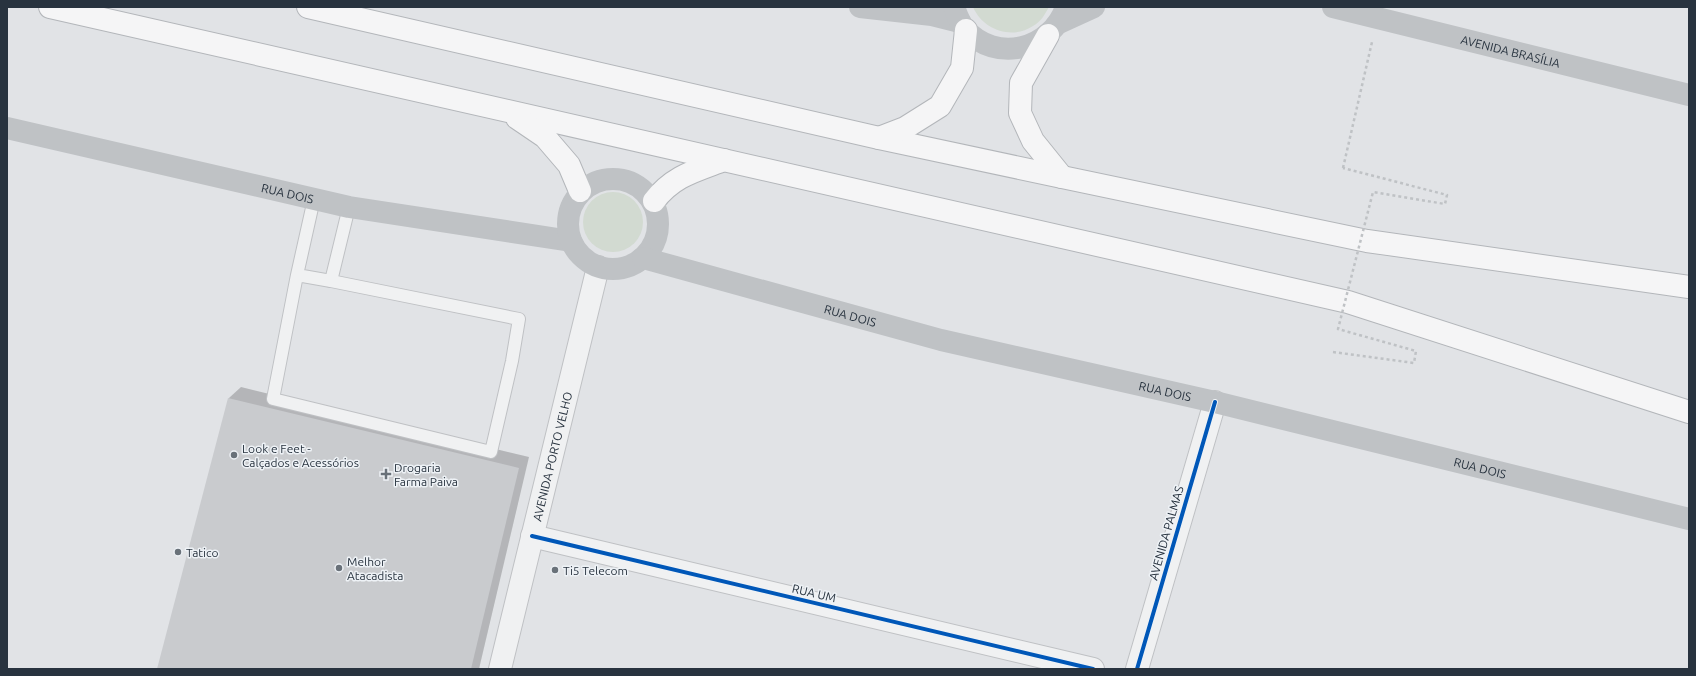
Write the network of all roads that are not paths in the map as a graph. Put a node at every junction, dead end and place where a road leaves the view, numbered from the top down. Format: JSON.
{"nodes":[{"id":1,"x":50,"y":7,"type":"edge"},
{"id":2,"x":308,"y":7,"type":"edge"},
{"id":3,"x":860,"y":7,"type":"edge"},
{"id":4,"x":1094,"y":7,"type":"edge"},
{"id":5,"x":1333,"y":7,"type":"edge"},
{"id":6,"x":1379,"y":12,"type":"edge"},
{"id":7,"x":960,"y":19,"type":"edge"},
{"id":8,"x":1058,"y":22,"type":"edge"},
{"id":9,"x":1689,"y":95,"type":"edge"},
{"id":10,"x":506,"y":111,"type":"junction"},
{"id":11,"x":7,"y":128,"type":"edge"},
{"id":12,"x":879,"y":138,"type":"junction"},
{"id":13,"x":724,"y":160,"type":"junction"},
{"id":14,"x":1062,"y":177,"type":"junction"},
{"id":15,"x":580,"y":191,"type":"junction"},
{"id":16,"x":314,"y":198,"type":"junction"},
{"id":17,"x":654,"y":201,"type":"junction"},
{"id":18,"x":349,"y":207,"type":"junction"},
{"id":19,"x":571,"y":241,"type":"junction"},
{"id":20,"x":644,"y":258,"type":"junction"},
{"id":21,"x":598,"y":267,"type":"junction"},
{"id":22,"x":297,"y":275,"type":"junction"},
{"id":23,"x":331,"y":281,"type":"junction"},
{"id":24,"x":1689,"y":288,"type":"edge"},
{"id":25,"x":1215,"y":402,"type":"junction"},
{"id":26,"x":1689,"y":412,"type":"edge"},
{"id":27,"x":1689,"y":519,"type":"edge"},
{"id":28,"x":532,"y":536,"type":"junction"},
{"id":29,"x":500,"y":669,"type":"edge"},
{"id":30,"x":1093,"y":669,"type":"edge"},
{"id":31,"x":1137,"y":669,"type":"edge"}],
"edges":[{"from":1,"to":10,"type":"highway"},
{"from":2,"to":12,"type":"highway"},
{"from":3,"to":7,"type":"main road"},
{"from":4,"to":8,"type":"main road"},
{"from":5,"to":6,"type":"main road","name":"AVENIDA BRASÍLIA"},
{"from":6,"to":9,"type":"main road","name":"AVENIDA BRASÍLIA"},
{"from":7,"to":8,"type":"main road"},
{"from":7,"to":12,"type":"highway"},
{"from":8,"to":14,"type":"highway"},
{"from":10,"to":13,"type":"highway"},
{"from":10,"to":15,"type":"highway"},
{"from":11,"to":16,"type":"main road","name":"RUA DOIS"},
{"from":12,"to":14,"type":"highway"},
{"from":13,"to":17,"type":"highway"},
{"from":13,"to":26,"type":"highway"},
{"from":14,"to":24,"type":"highway"},
{"from":15,"to":17,"type":"main road"},
{"from":15,"to":19,"type":"main road"},
{"from":16,"to":18,"type":"main road","name":"RUA DOIS"},
{"from":16,"to":22,"type":"lane"},
{"from":17,"to":20,"type":"main road"},
{"from":18,"to":19,"type":"main road","name":"RUA DOIS"},
{"from":18,"to":23,"type":"lane"},
{"from":19,"to":21,"type":"main road"},
{"from":20,"to":21,"type":"main road"},
{"from":20,"to":25,"type":"main road","name":"RUA DOIS"},
{"from":21,"to":28,"type":"street","name":"AVENIDA PORTO VELHO"},
{"from":22,"to":23,"type":"lane"},
{"from":22,"to":23,"type":"lane"},
{"from":25,"to":27,"type":"main road","name":"RUA DOIS"},
{"from":25,"to":31,"type":"street","name":"AVENIDA PALMAS"},
{"from":28,"to":29,"type":"street","name":"AVENIDA PORTO VELHO"},
{"from":28,"to":30,"type":"street","name":"RUA UM"}]}
